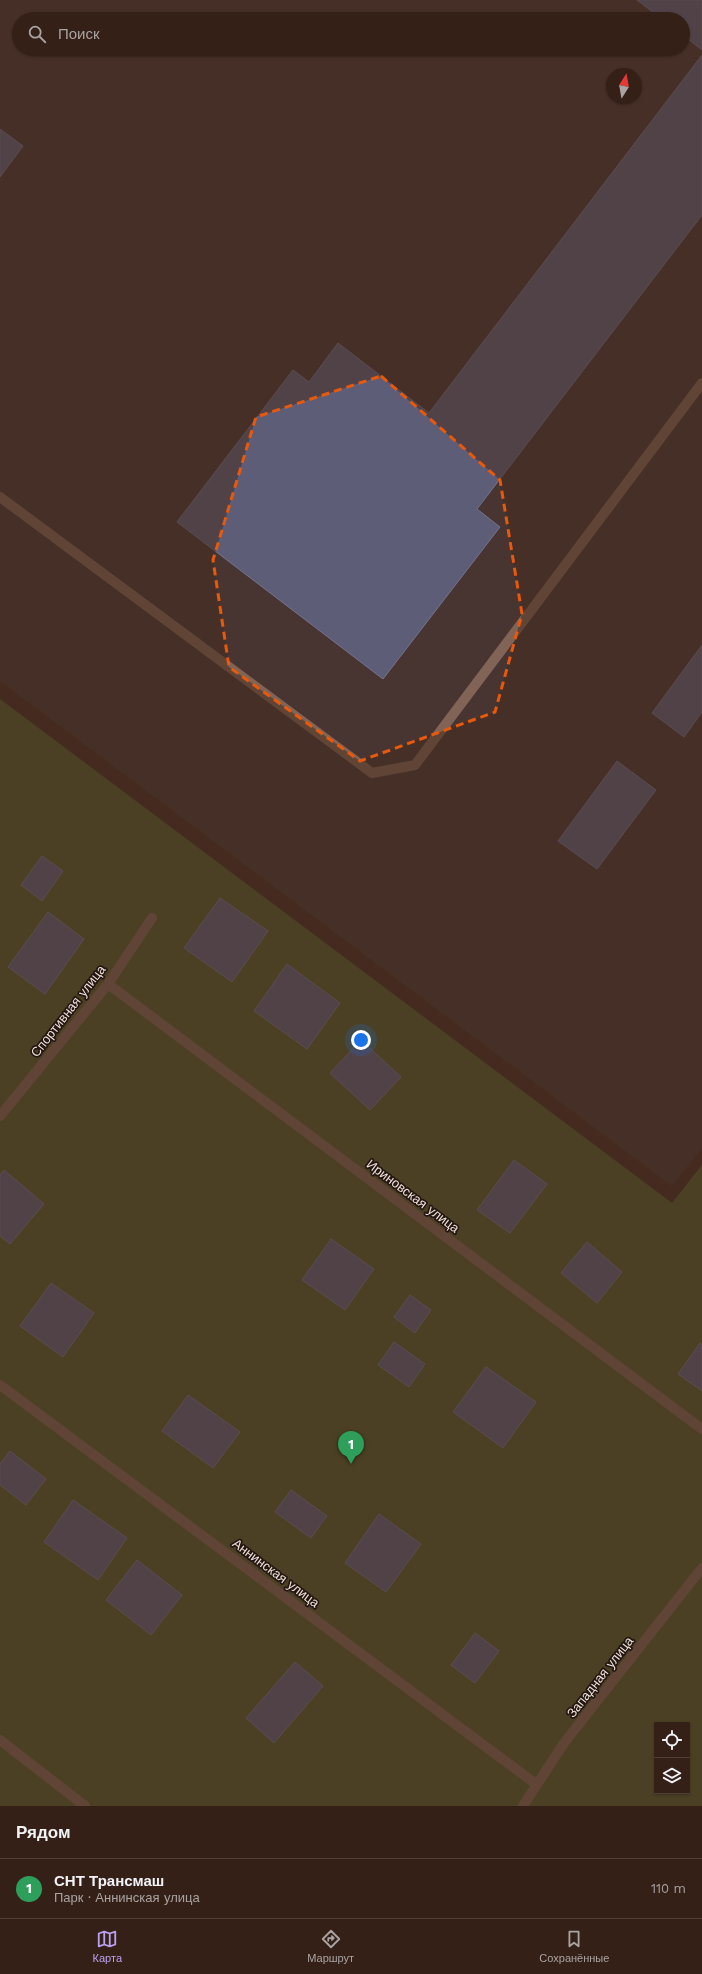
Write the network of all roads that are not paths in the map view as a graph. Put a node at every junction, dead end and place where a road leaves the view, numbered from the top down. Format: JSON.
{"nodes":[{"id":1,"x":702,"y":383,"type":"edge"},
{"id":2,"x":0,"y":497,"type":"edge"},
{"id":3,"x":152,"y":918,"type":"dead end"},
{"id":4,"x":108,"y":984,"type":"junction"},
{"id":5,"x":0,"y":1116,"type":"edge"},
{"id":6,"x":0,"y":1385,"type":"edge"},
{"id":7,"x":702,"y":1429,"type":"edge"},
{"id":8,"x":702,"y":1568,"type":"edge"},
{"id":9,"x":0,"y":1740,"type":"edge"},
{"id":10,"x":536,"y":1784,"type":"junction"},
{"id":11,"x":85,"y":1806,"type":"edge"},
{"id":12,"x":523,"y":1806,"type":"edge"}],
"edges":[{"from":1,"to":2,"type":"street"},
{"from":3,"to":4,"type":"street","name":"Спортивная улица"},
{"from":4,"to":5,"type":"street","name":"Спортивная улица"},
{"from":4,"to":7,"type":"street","name":"Ириновская улица"},
{"from":6,"to":10,"type":"street","name":"Аннинская улица"},
{"from":8,"to":10,"type":"street","name":"Западная улица"},
{"from":9,"to":11,"type":"street"},
{"from":10,"to":12,"type":"street","name":"Западная улица"}]}
